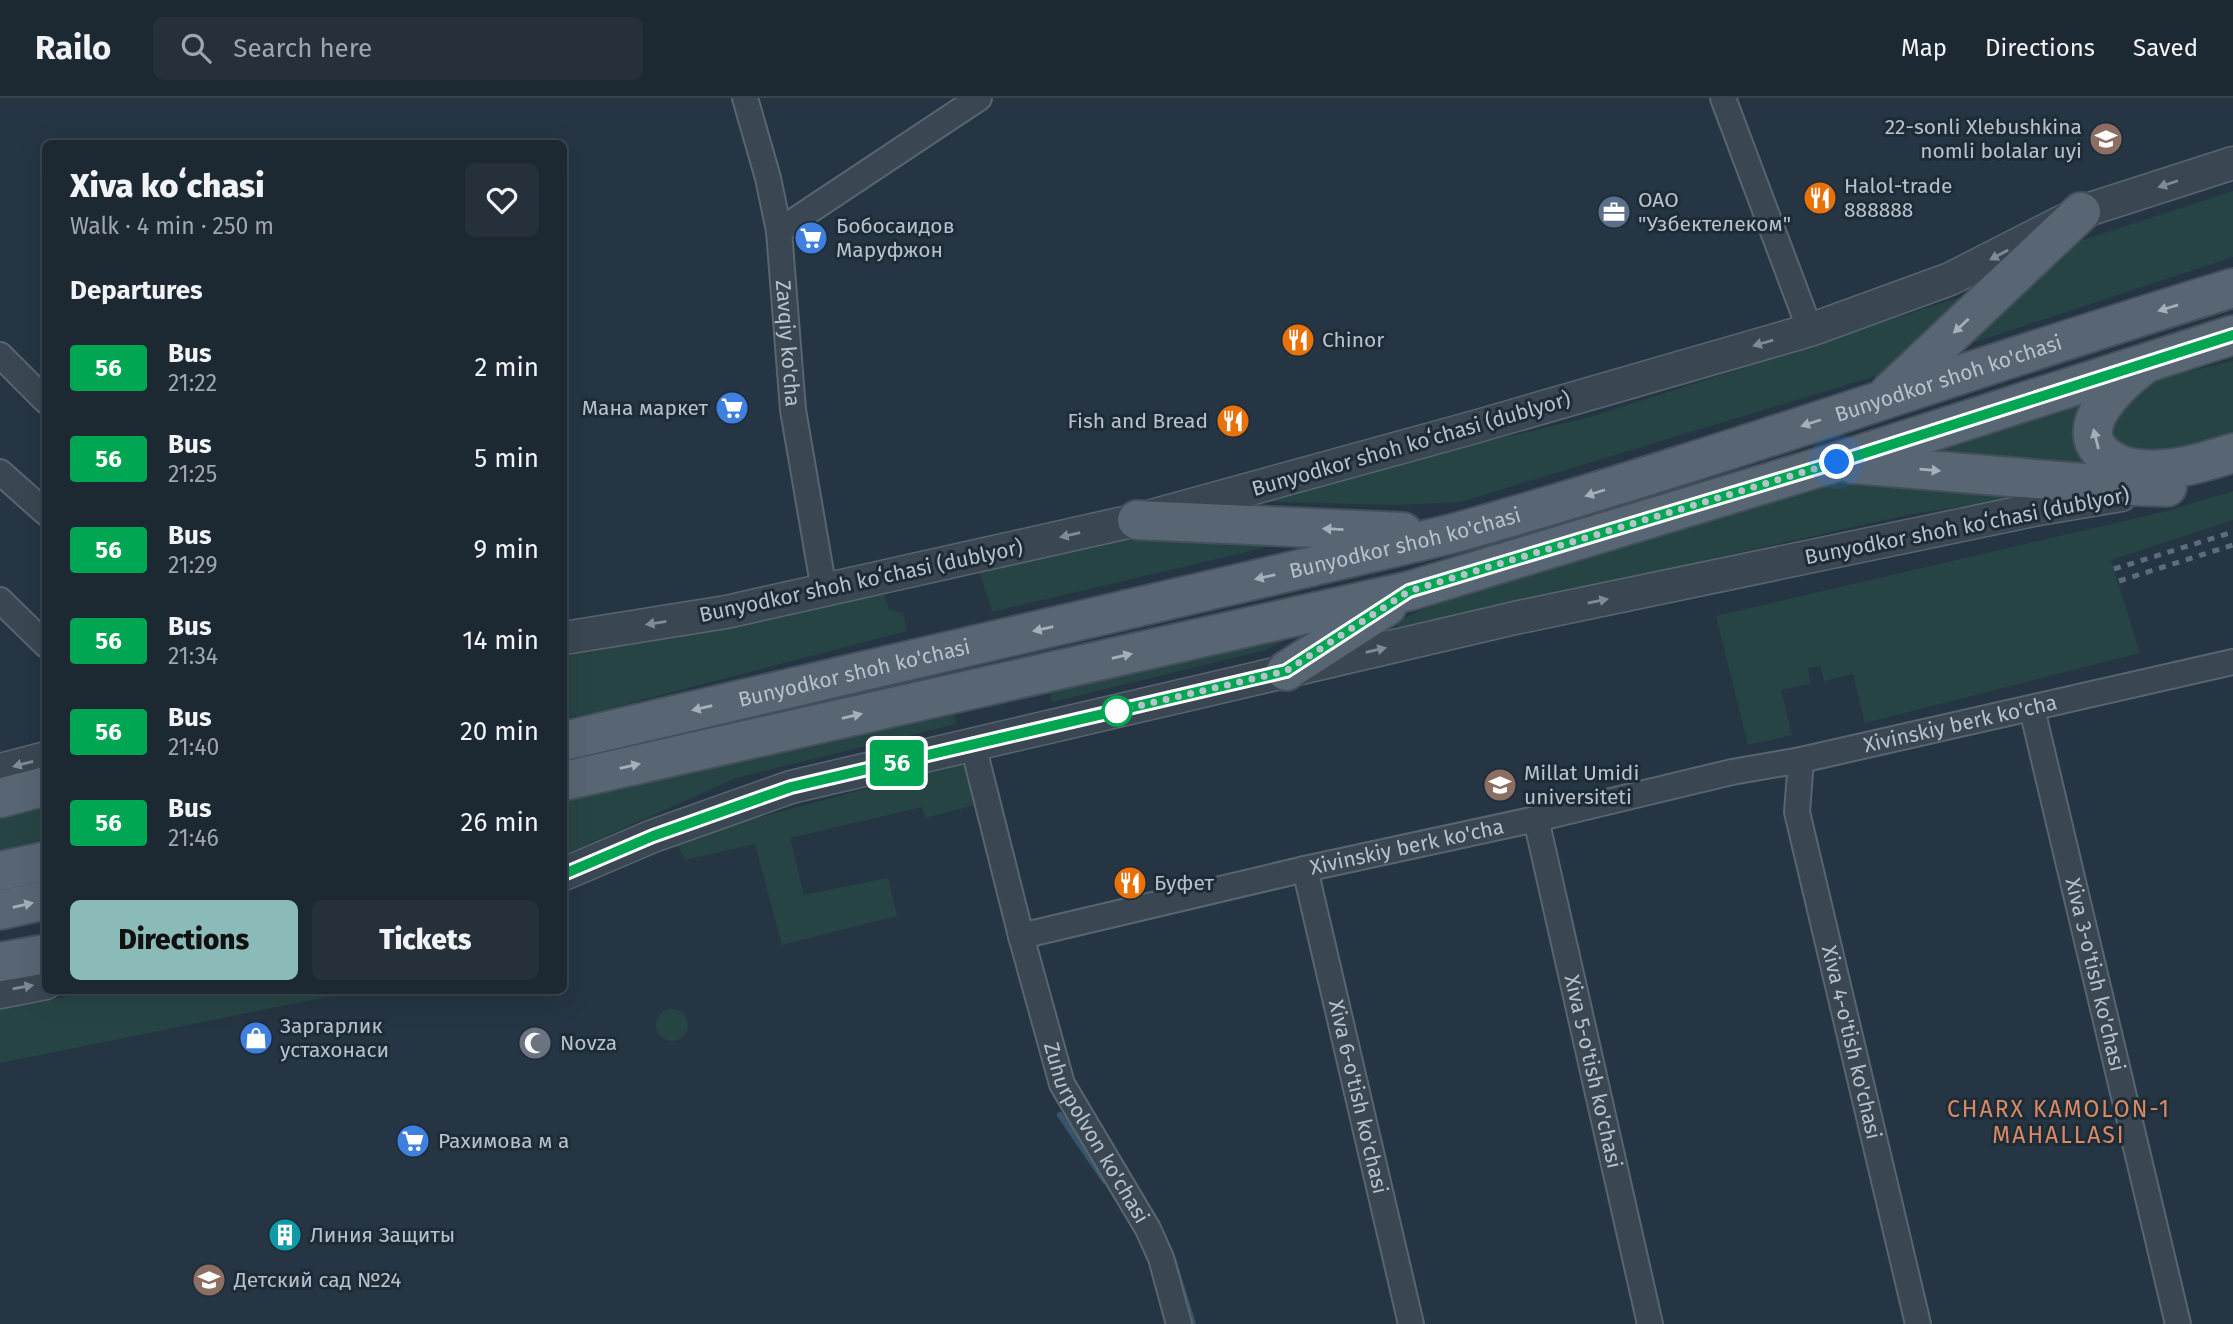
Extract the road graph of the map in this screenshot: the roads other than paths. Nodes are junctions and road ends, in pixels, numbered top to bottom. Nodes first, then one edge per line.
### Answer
1 (745, 98) edge
2 (979, 98) edge
3 (1723, 98) edge
4 (2233, 163) edge
5 (2081, 212) junction
6 (779, 231) junction
7 (2233, 288) edge
8 (1810, 330) junction
9 (2233, 335) edge
10 (0, 355) edge
11 (2148, 361) junction
12 (42, 397) edge
13 (1881, 401) junction
14 (2233, 453) edge
15 (1837, 462) junction
16 (2233, 471) edge
17 (0, 472) edge
18 (2168, 487) junction
19 (42, 509) edge
20 (1137, 520) junction
21 (1451, 534) junction
22 (824, 590) junction
23 (1409, 591) junction
24 (0, 600) edge
25 (567, 638) edge
26 (42, 641) edge
27 (2233, 662) edge
28 (1286, 671) junction
29 (2032, 709) junction
30 (567, 740) edge
31 (973, 745) junction
32 (42, 759) edge
33 (1801, 760) junction
34 (0, 770) edge
35 (567, 780) edge
36 (42, 787) edge
37 (0, 798) edge
38 (1536, 819) junction
39 (42, 862) edge
40 (1306, 869) junction
41 (0, 871) edge
42 (567, 873) edge
43 (42, 901) edge
44 (0, 910) edge
45 (1021, 936) junction
46 (42, 955) edge
47 (0, 962) edge
48 (42, 984) edge
49 (0, 992) edge
50 (1179, 1324) edge
51 (1411, 1324) edge
52 (1650, 1324) edge
53 (1918, 1324) edge
54 (2178, 1324) edge

1 - 6 street, Zavqiy ko'cha
2 - 6 street
3 - 8 street
4 -> 5 street, Bunyodkor shoh koʻchasi (dublyor)
5 -> 8 street, Bunyodkor shoh koʻchasi (dublyor)
5 -> 13 main road
6 - 22 street, Zavqiy ko'cha
7 -> 13 main road, Bunyodkor shoh ko'chasi
8 -> 20 street, Bunyodkor shoh koʻchasi (dublyor)
9 - 11 main road, Bunyodkor shoh ko'chasi
10 - 12 street
14 -> 11 main road
11 - 15 main road, Bunyodkor shoh ko'chasi
13 -> 21 main road, Bunyodkor shoh ko'chasi
15 -> 18 main road
15 - 23 main road, Bunyodkor shoh ko'chasi
16 - 18 street, Bunyodkor shoh koʻchasi (dublyor)
17 - 19 street
28 -> 18 street, Bunyodkor shoh koʻchasi (dublyor)
21 -> 20 main road
20 -> 22 street, Bunyodkor shoh koʻchasi (dublyor)
21 -> 30 main road, Bunyodkor shoh ko'chasi
22 -> 25 street, Bunyodkor shoh koʻchasi (dublyor)
23 - 28 main road
35 -> 23 main road, Bunyodkor shoh ko'chasi
24 - 26 street
27 - 29 street, Xivinskiy berk ko'cha
28 - 31 street, Bunyodkor shoh koʻchasi (dublyor)
29 - 33 street, Xivinskiy berk ko'cha
29 - 54 street, Xiva 3-o'tish ko'chasi
31 - 42 street, Bunyodkor shoh koʻchasi (dublyor)
31 - 45 street
32 -> 34 street
33 - 38 street, Xivinskiy berk ko'cha
33 - 53 street, Xiva 4-o'tish ko'chasi
36 - 37 main road
38 - 40 street, Xivinskiy berk ko'cha
38 - 52 street, Xiva 5-o'tish ko'chasi
39 - 41 main road
40 - 45 street, Xivinskiy berk ko'cha
40 - 51 street, Xiva 6-o'tish ko'chasi
44 -> 43 main road
45 - 50 street, Zuhurpolvon ko'chasi
46 - 47 main road
49 -> 48 street

